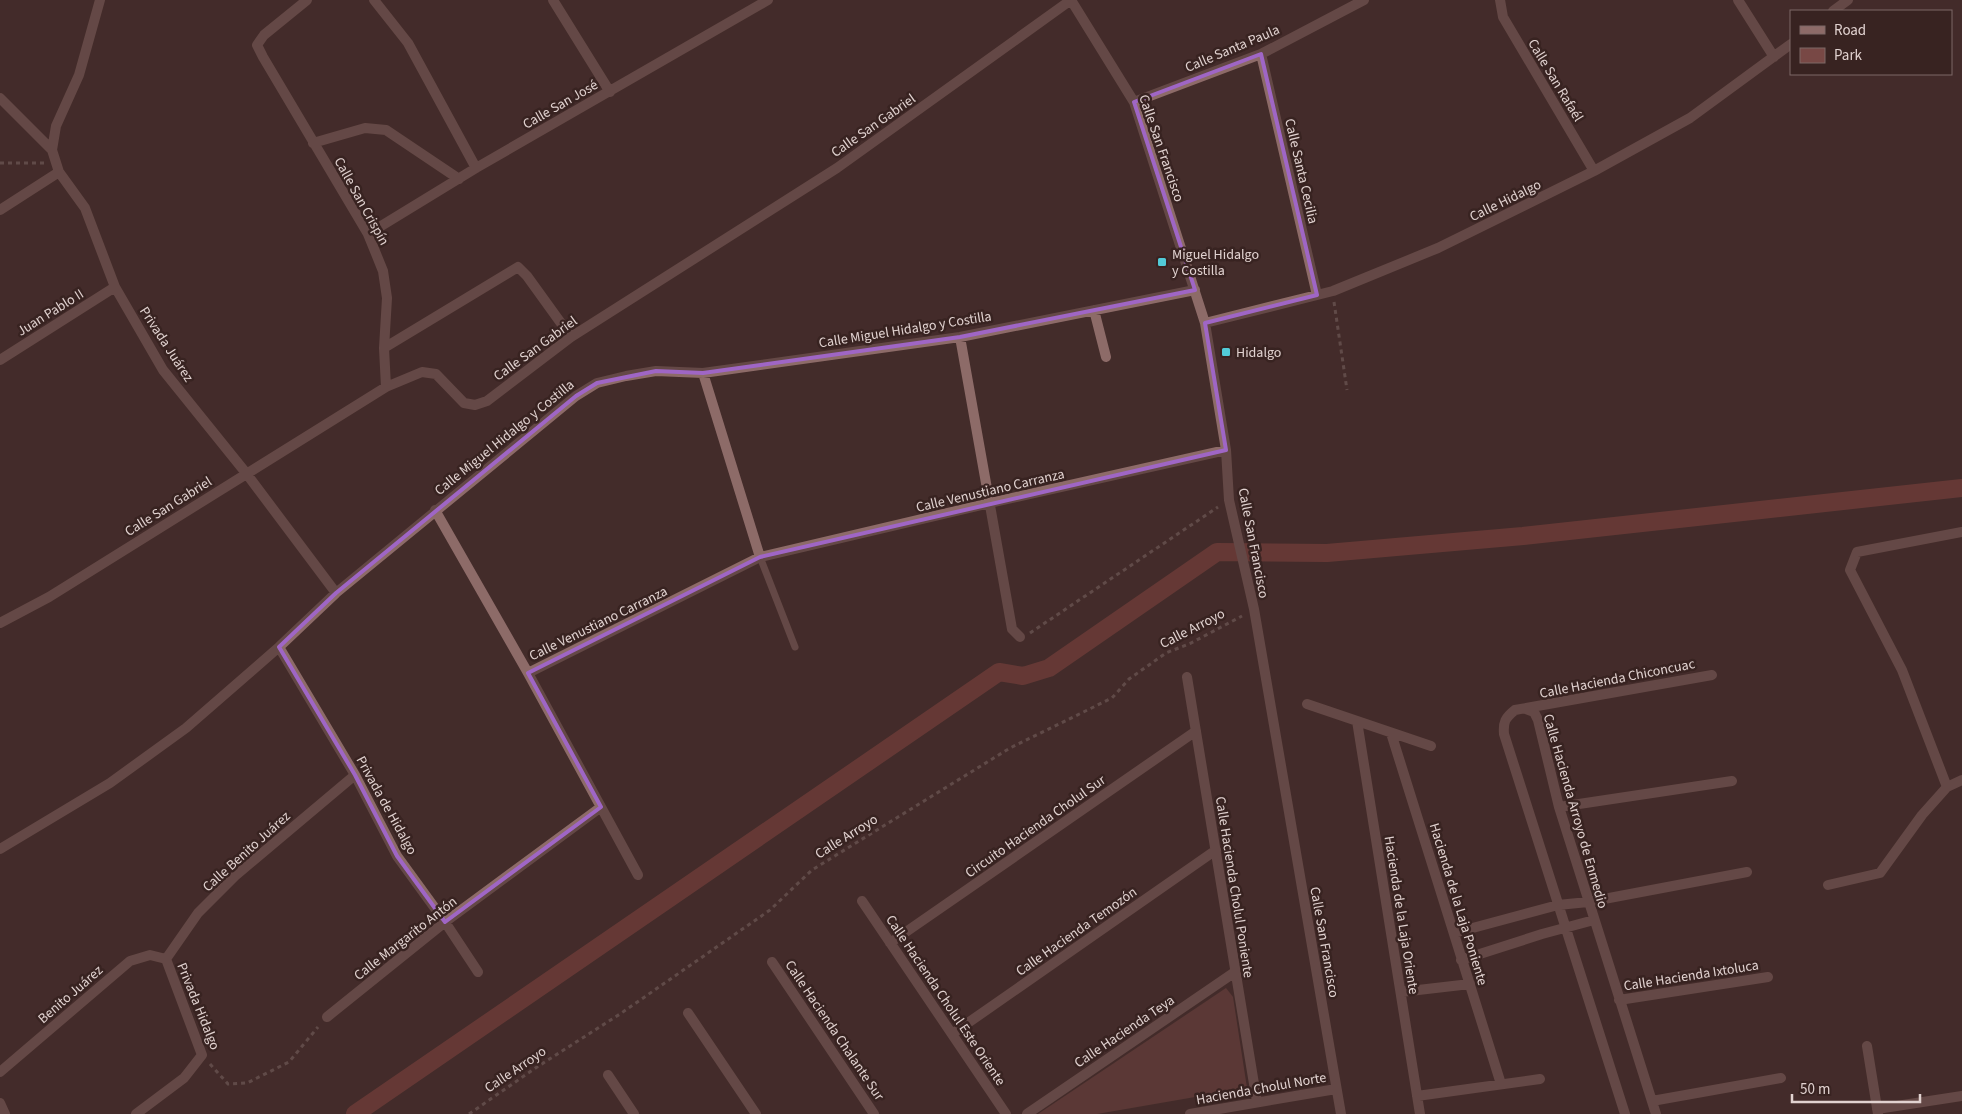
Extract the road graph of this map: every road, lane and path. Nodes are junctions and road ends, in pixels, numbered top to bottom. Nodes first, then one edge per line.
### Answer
1 (307, 0) edge
2 (374, 0) edge
3 (553, 0) edge
4 (768, 0) edge
5 (1071, 0) edge
6 (1364, 0) edge
7 (1500, 0) edge
8 (1738, 0) edge
9 (1848, 0) edge
10 (98, 2) edge
11 (1835, 10) edge
12 (1790, 45) edge
13 (1261, 54) junction
14 (1774, 57) junction
15 (610, 92) junction
16 (0, 98) edge
17 (1134, 102) junction
18 (313, 142) junction
19 (52, 150) junction
20 (0, 163) edge
21 (57, 168) junction
22 (476, 168) junction
23 (1594, 171) junction
24 (459, 178) junction
25 (0, 210) edge
26 (368, 234) junction
27 (115, 287) junction
28 (1195, 290) junction
29 (1333, 292) junction
30 (1317, 295) junction
31 (1094, 310) junction
32 (1205, 324) junction
33 (570, 337) junction
34 (960, 337) junction
35 (384, 348) junction
36 (1106, 357) dead end
37 (0, 360) edge
38 (703, 373) junction
39 (386, 387) junction
40 (1347, 390) dead end
41 (1226, 450) junction
42 (246, 473) junction
43 (1229, 500) junction
44 (990, 503) junction
45 (435, 510) junction
46 (1962, 532) edge
47 (760, 558) junction
48 (336, 593) junction
49 (1254, 610) junction
50 (0, 623) edge
51 (1020, 637) joint
52 (280, 647) junction
53 (795, 648) dead end
54 (528, 673) junction
55 (1712, 675) dead end
56 (1187, 676) dead end
57 (1307, 704) dead end
58 (1526, 709) junction
59 (1357, 721) junction
60 (1196, 732) junction
61 (1391, 733) junction
62 (1431, 746) dead end
63 (355, 775) junction
64 (1962, 780) edge
65 (1732, 781) dead end
66 (1947, 787) junction
67 (601, 807) junction
68 (1559, 807) junction
69 (0, 849) edge
70 (1216, 850) junction
71 (1747, 872) dead end
72 (638, 875) dead end
73 (1828, 885) dead end
74 (862, 901) dead end
75 (1588, 902) junction
76 (1558, 905) junction
77 (1594, 920) junction
78 (446, 922) junction
79 (1565, 927) junction
80 (1454, 933) junction
81 (890, 942) junction
82 (166, 959) junction
83 (1461, 960) junction
84 (772, 962) dead end
85 (478, 972) dead end
86 (1235, 972) junction
87 (1768, 977) dead end
88 (1470, 984) junction
89 (1401, 992) junction
90 (1619, 1000) junction
91 (688, 1013) dead end
92 (327, 1017) joint
93 (952, 1034) junction
94 (1867, 1046) dead end
95 (202, 1056) junction
96 (0, 1072) edge
97 (608, 1075) dead end
98 (1782, 1078) dead end
99 (1540, 1079) dead end
100 (1501, 1084) junction
101 (1336, 1089) junction
102 (1417, 1096) junction
103 (1962, 1096) edge
104 (1652, 1101) junction
105 (1257, 1102) junction
106 (0, 1103) edge
107 (1877, 1112) edge
108 (5, 1114) edge
109 (136, 1114) edge
110 (469, 1114) edge
111 (634, 1114) edge
112 (756, 1114) edge
113 (874, 1114) edge
114 (1006, 1114) edge
115 (1027, 1114) edge
116 (1190, 1114) edge
117 (1341, 1114) edge
118 (1420, 1114) edge
119 (1625, 1114) edge
120 (1656, 1114) edge

1 - 18 street, Calle San Crispín
2 - 22 street
3 - 15 street
4 - 15 street, Calle San José
5 - 17 street, Calle San Francisco
5 - 33 street, Calle San Gabriel
6 - 13 street, Calle Santa Paula
7 - 23 street, Calle San Rafaél
8 - 14 street
9 - 11 street
10 - 19 street
12 - 14 street, Calle Hidalgo
13 - 17 street, Calle Santa Paula
13 - 30 street, Calle Santa Cecilia
14 - 23 street, Calle Hidalgo
15 - 22 street, Calle San José
16 - 19 street
17 - 28 street, Calle San Francisco
18 - 24 street
18 - 26 street, Calle San Crispín
19 - 21 street, Privada Juárez
20 - 21 path
21 - 25 street
21 - 27 street, Privada Juárez
22 - 24 street, Calle San José
23 - 29 street, Calle Hidalgo
24 - 26 street, Calle San José
26 - 35 street, Calle San Crispín
27 - 37 street, Juan Pablo II
27 - 42 street, Privada Juárez
28 - 31 street, Calle Miguel Hidalgo y Costilla
28 - 32 street, Calle San Francisco
29 - 30 street, Calle Hidalgo
29 - 40 path
30 - 32 street, Calle Hidalgo
31 - 34 street, Calle Miguel Hidalgo y Costilla
31 - 36 street
32 - 41 street, Calle San Francisco
33 - 35 street
33 - 39 street, Calle San Gabriel
34 - 38 street, Calle Miguel Hidalgo y Costilla
34 - 44 street
35 - 39 street, Calle San Crispín
38 - 45 street, Calle Miguel Hidalgo y Costilla
38 - 47 street
39 - 42 street, Calle San Gabriel
41 - 43 street, Calle San Francisco
41 - 44 street, Calle Venustiano Carranza
42 - 48 street, Privada Juárez
42 - 50 street, Calle San Gabriel
43 - 49 street, Calle San Francisco
43 - 51 path
44 - 47 street, Calle Venustiano Carranza
44 - 51 street
45 - 48 street, Calle Miguel Hidalgo y Costilla
45 - 54 street, Calle Venustiano Carranza
46 - 66 street
47 - 53 lane
47 - 54 street, Calle Venustiano Carranza
48 - 52 street, Calle Miguel Hidalgo y Costilla
49 - 101 street, Calle San Francisco
49 - 110 path, Calle Arroyo
52 - 63 street, Privada de Hidalgo
52 - 69 street, Calle Miguel Hidalgo y Costilla
54 - 67 street, Calle Venustiano Carranza
55 - 58 street, Calle Hacienda Chiconcuac
56 - 60 street, Calle Hacienda Cholul Poniente
57 - 59 street
58 - 68 street, Calle Hacienda Arroyo de Enmedio
58 - 76 street, Calle Hacienda Arroyo de Enmedio
59 - 61 street
59 - 89 street, Hacienda de la Laja Oriente
60 - 70 street, Calle Hacienda Cholul Poniente
60 - 81 street, Circuito Hacienda Cholul Sur
61 - 62 street
61 - 80 street, Hacienda de la Laja Poniente
63 - 78 street, Privada de Hidalgo
63 - 82 street, Calle Benito Juárez
64 - 66 street
65 - 68 street
66 - 73 street
67 - 72 street, Calle Venustiano Carranza
67 - 78 street, Calle Margarito Antón
68 - 75 street, Calle Hacienda Arroyo de Enmedio
70 - 86 street, Calle Hacienda Cholul Poniente
70 - 93 street, Calle Hacienda Temozón
71 - 75 street
74 - 81 street, Calle Hacienda Cholul Este Oriente
75 - 76 street
75 - 77 street, Calle Hacienda Arroyo de Enmedio
76 - 79 street, Calle Hacienda Arroyo de Enmedio
76 - 80 street
77 - 79 street
77 - 90 street, Calle Hacienda Arroyo de Enmedio
78 - 85 street, Privada de Hidalgo
78 - 92 street, Calle Margarito Antón
79 - 83 street
79 - 119 street, Calle Hacienda Arroyo de Enmedio
80 - 83 street, Hacienda de la Laja Poniente
81 - 93 street, Calle Hacienda Cholul Este Oriente
82 - 95 street, Privada Hidalgo
82 - 96 street, Benito Juárez
83 - 88 street, Hacienda de la Laja Poniente
84 - 113 street, Calle Hacienda Chalante Sur
86 - 105 street, Calle Hacienda Cholul Poniente
86 - 115 street, Calle Hacienda Teya
87 - 90 street, Calle Hacienda Ixtoluca
88 - 89 street
88 - 100 street, Hacienda de la Laja Poniente
89 - 102 street, Hacienda de la Laja Oriente
90 - 104 street, Calle Hacienda Arroyo de Enmedio
91 - 112 street
92 - 95 path, Privada Hidalgo
93 - 114 street, Calle Hacienda Cholul Este Oriente
94 - 107 street
95 - 109 street
97 - 111 street
98 - 104 street
99 - 100 street
100 - 102 street
101 - 105 street, Hacienda Cholul Norte
101 - 117 street, Calle San Francisco
102 - 118 street, Hacienda de la Laja Oriente
103 - 107 street
104 - 120 street, Calle Hacienda Arroyo de Enmedio
105 - 116 street, Hacienda Cholul Norte
106 - 108 street

